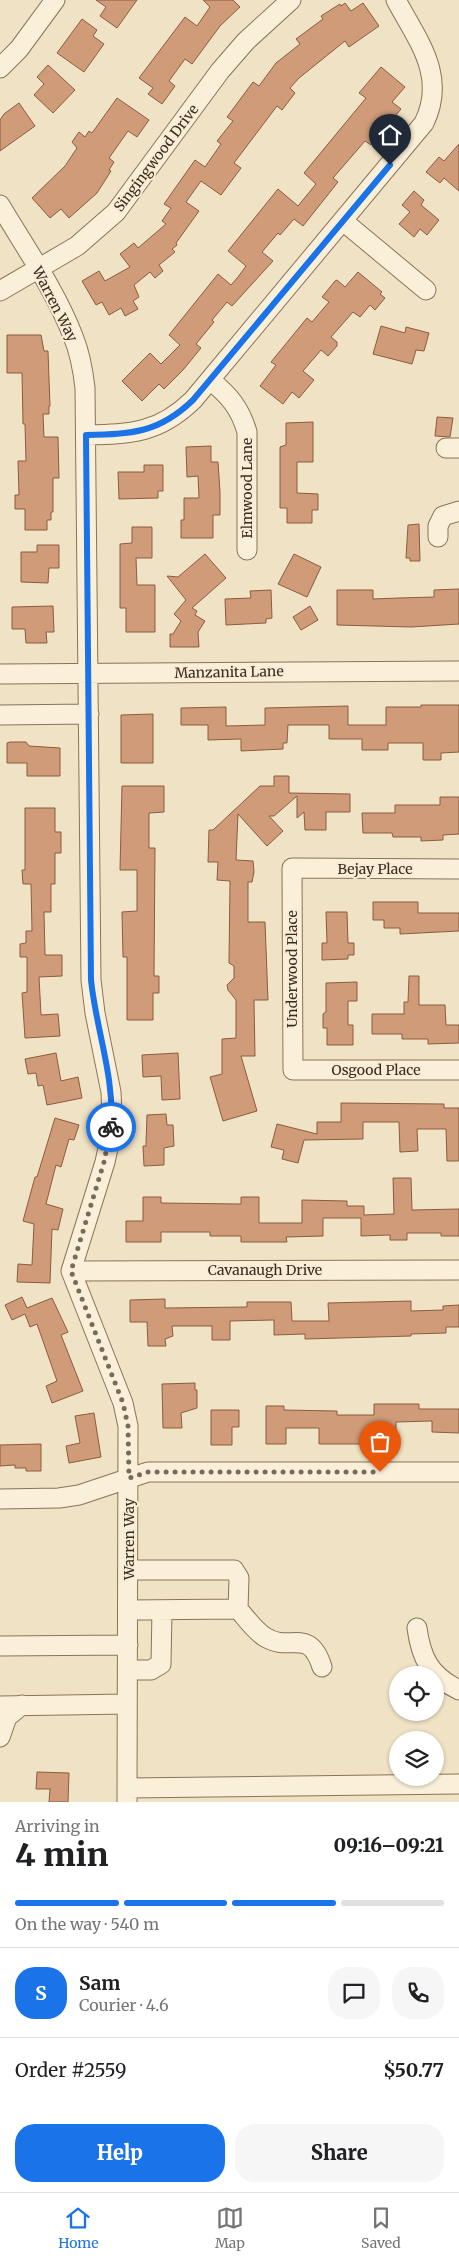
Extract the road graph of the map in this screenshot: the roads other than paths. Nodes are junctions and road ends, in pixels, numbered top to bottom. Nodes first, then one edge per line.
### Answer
1 (55, 0) edge
2 (291, 0) edge
3 (396, 0) edge
4 (0, 68) edge
5 (0, 205) edge
6 (343, 221) junction
7 (38, 270) junction
8 (426, 290) dead end
9 (0, 292) edge
10 (210, 380) junction
11 (86, 435) junction
12 (459, 511) edge
13 (438, 537) dead end
14 (248, 550) dead end
15 (459, 672) edge
16 (89, 673) junction
17 (0, 674) edge
18 (89, 714) junction
19 (0, 715) edge
20 (292, 868) joint
21 (459, 869) edge
22 (293, 1070) joint
23 (459, 1070) edge
24 (459, 1270) edge
25 (71, 1271) junction
26 (459, 1472) edge
27 (129, 1478) junction
28 (0, 1499) edge
29 (128, 1570) junction
30 (238, 1609) junction
31 (128, 1610) junction
32 (162, 1610) junction
33 (417, 1628) dead end
34 (128, 1645) junction
35 (0, 1646) edge
36 (322, 1667) dead end
37 (128, 1670) junction
38 (459, 1690) edge
39 (127, 1704) junction
40 (22, 1705) junction
41 (0, 1706) edge
42 (0, 1737) edge
43 (459, 1784) edge
44 (127, 1795) edge

1 - 4 street
2 - 7 street, Singingwood Drive
3 - 6 street
5 - 7 street, Warren Way
6 - 8 street
6 - 10 street
7 - 9 street, Singingwood Drive
7 - 11 street, Warren Way
10 - 11 street
10 - 14 street, Elmwood Lane
11 - 16 street, Warren Way
12 - 13 street
15 - 16 street, Manzanita Lane
16 - 17 street, Manzanita Lane
16 - 18 street, Warren Way
18 - 19 street
18 - 25 street, Warren Way
20 - 21 street, Bejay Place
20 - 22 street, Underwood Place
22 - 23 street, Osgood Place
24 - 25 street, Cavanaugh Drive
25 - 27 street, Warren Way
26 - 27 street
27 - 28 street
27 - 29 street, Warren Way
29 - 30 street
29 - 31 street, Warren Way
30 - 32 street
30 - 36 street
31 - 32 street
31 - 34 street, Warren Way
32 - 37 street
33 - 38 street
34 - 35 street
34 - 37 street, Warren Way
37 - 39 street, Warren Way
39 - 40 street
39 - 44 street, Warren Way
40 - 41 street
40 - 42 street
43 - 44 street

